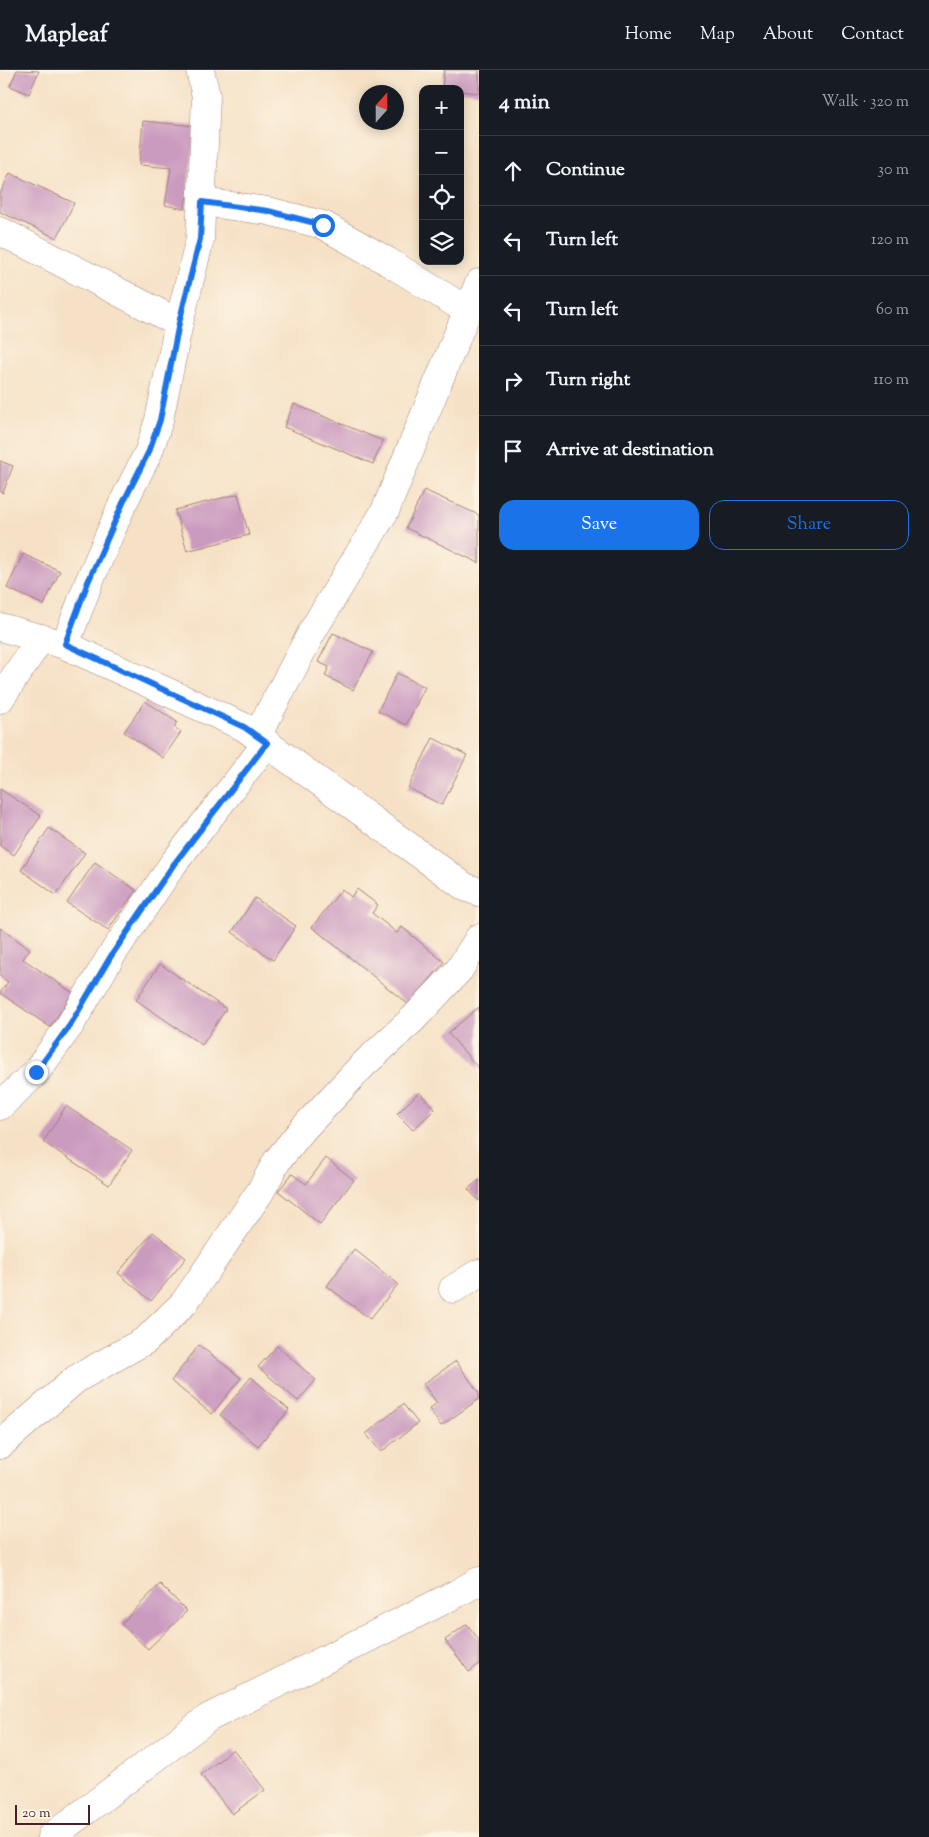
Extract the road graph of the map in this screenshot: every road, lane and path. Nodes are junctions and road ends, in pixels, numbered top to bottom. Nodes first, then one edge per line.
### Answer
1 (200, 70) edge
2 (202, 202) junction
3 (0, 231) edge
4 (479, 283) edge
5 (468, 311) junction
6 (179, 323) junction
7 (0, 627) edge
8 (53, 641) junction
9 (0, 699) edge
10 (262, 740) junction
11 (479, 892) edge
12 (479, 938) edge
13 (0, 1106) edge
14 (479, 1273) edge
15 (453, 1288) dead end
16 (0, 1445) edge
17 (479, 1581) edge
18 (51, 1837) edge

1 - 2 street
2 - 5 street
2 - 6 street
3 - 6 street
4 - 5 street
5 - 10 street
6 - 8 street
7 - 8 street
8 - 9 street
8 - 10 street
10 - 11 street
10 - 13 street
12 - 16 street
14 - 15 street
17 - 18 street

